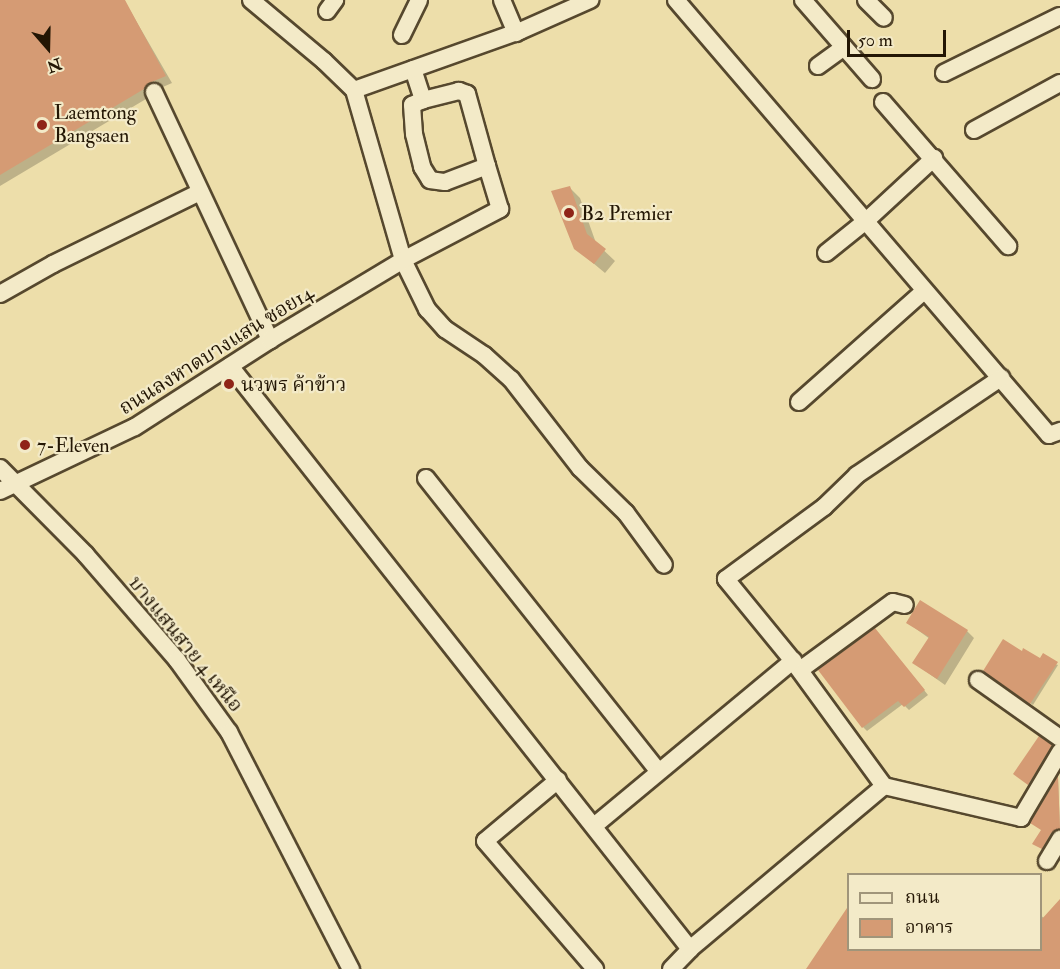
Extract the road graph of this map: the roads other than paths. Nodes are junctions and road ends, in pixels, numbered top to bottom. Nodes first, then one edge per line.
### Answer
1 (251, 0) edge
2 (419, 0) edge
3 (502, 0) edge
4 (590, 0) edge
5 (676, 0) edge
6 (804, 0) edge
7 (866, 0) edge
8 (1060, 16) edge
9 (884, 18) dead end
10 (516, 33) junction
11 (402, 34) dead end
12 (844, 47) junction
13 (818, 66) dead end
14 (413, 69) junction
15 (944, 73) dead end
16 (872, 78) dead end
17 (1060, 83) edge
18 (354, 90) junction
19 (154, 92) dead end
20 (423, 100) junction
21 (883, 102) dead end
22 (974, 130) dead end
23 (934, 158) junction
24 (487, 166) junction
25 (200, 192) junction
26 (866, 221) junction
27 (1008, 246) dead end
28 (826, 253) dead end
29 (403, 260) junction
30 (924, 291) junction
31 (0, 294) edge
32 (270, 340) junction
33 (230, 366) junction
34 (1001, 378) junction
35 (799, 402) dead end
36 (1060, 431) edge
37 (0, 468) edge
38 (426, 478) dead end
39 (16, 485) junction
40 (0, 491) edge
41 (664, 565) dead end
42 (905, 605) dead end
43 (796, 665) junction
44 (978, 680) dead end
45 (1060, 738) edge
46 (1060, 752) edge
47 (658, 771) junction
48 (558, 780) junction
49 (884, 786) junction
50 (594, 826) junction
51 (1060, 839) edge
52 (1047, 861) dead end
53 (690, 949) junction
54 (351, 969) edge
55 (595, 969) edge
56 (671, 969) edge

1 - 18 street
2 - 11 street
3 - 10 street
4 - 10 street
5 - 26 street
6 - 12 street
7 - 9 street
8 - 15 street
10 - 14 street
12 - 13 street
12 - 16 street
14 - 18 street
14 - 20 street
17 - 22 street
18 - 29 street
19 - 25 street
20 - 24 street
20 - 24 street
21 - 23 street
23 - 26 street
23 - 27 street
24 - 29 street, ถนนลงหาดบางแสน ซอย14
25 - 31 street
25 - 32 street
26 - 28 street
26 - 30 street
29 - 32 street, ถนนลงหาดบางแสน ซอย14
29 - 41 street
30 - 34 street
30 - 35 street
32 - 33 street, ถนนลงหาดบางแสน ซอย14
33 - 39 street, ถนนลงหาดบางแสน ซอย14
33 - 48 street
34 - 36 street
34 - 43 street
37 - 39 street, บางแสนสาย 4 เหนือ
38 - 47 street
39 - 40 street, ถนนลงหาดบางแสน ซอย14
39 - 54 street, บางแสนสาย 4 เหนือ
42 - 43 street
43 - 47 street
43 - 49 street
44 - 45 street
46 - 49 street
47 - 50 street
48 - 50 street
48 - 55 street
49 - 53 street
50 - 53 street
51 - 52 street
53 - 56 street

